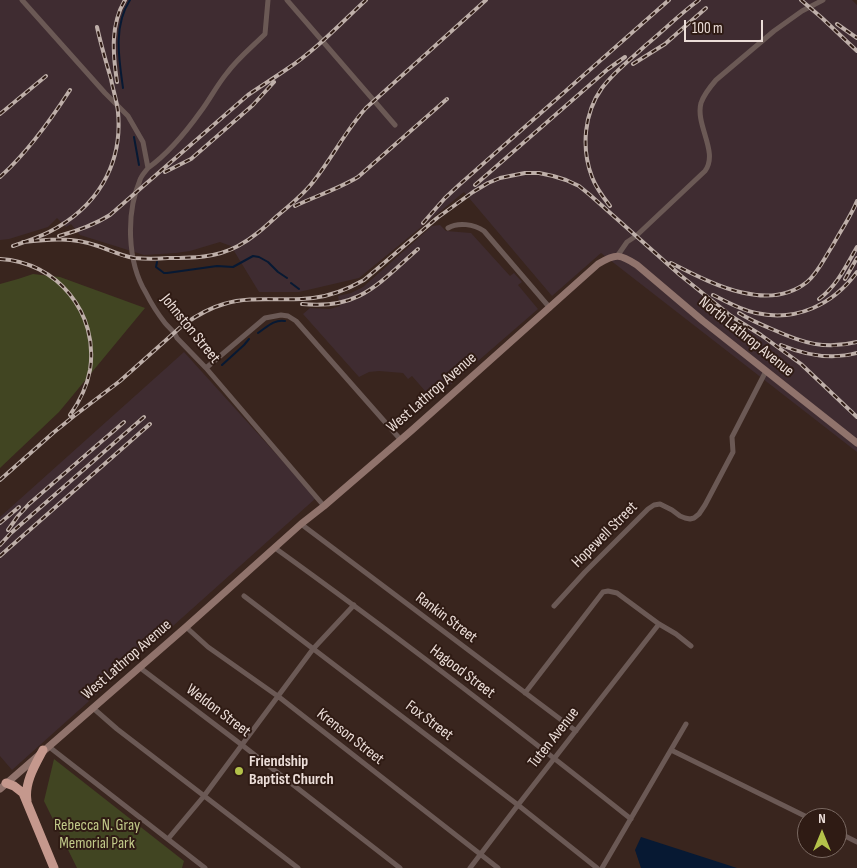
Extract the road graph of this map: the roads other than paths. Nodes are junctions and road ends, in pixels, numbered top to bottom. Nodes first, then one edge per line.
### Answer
1 (22, 0) edge
2 (268, 0) edge
3 (287, 0) edge
4 (823, 0) edge
5 (395, 125) dead end
6 (148, 168) junction
7 (448, 228) dead end
8 (618, 255) junction
9 (550, 308) junction
10 (206, 368) junction
11 (766, 371) junction
12 (400, 439) junction
13 (857, 443) edge
14 (324, 506) junction
15 (301, 524) junction
16 (275, 548) junction
17 (244, 596) dead end
18 (354, 605) junction
19 (554, 606) dead end
20 (659, 624) junction
21 (186, 627) junction
22 (691, 646) dead end
23 (314, 649) junction
24 (139, 667) junction
25 (525, 693) junction
26 (278, 697) junction
27 (93, 708) junction
28 (686, 724) dead end
29 (576, 731) junction
30 (242, 745) junction
31 (46, 748) junction
32 (671, 750) junction
33 (555, 758) junction
34 (3, 786) edge
35 (204, 796) junction
36 (27, 803) junction
37 (518, 805) junction
38 (797, 812) edge
39 (631, 819) junction
40 (168, 839) junction
41 (481, 854) junction
42 (195, 861) junction
43 (54, 868) edge
44 (193, 868) edge
45 (204, 868) edge
46 (298, 868) edge
47 (400, 868) edge
48 (470, 868) edge
49 (498, 868) edge
50 (597, 868) edge
51 (602, 868) edge

1 - 6 street
2 - 6 street
3 - 5 street
4 - 8 street, West Lathrop Avenue
6 - 10 street, Johnston Street
7 - 9 street
8 - 9 street, West Lathrop Avenue
8 - 11 street, North Lathrop Avenue
9 - 12 street, West Lathrop Avenue
10 - 12 street
10 - 14 street, Johnston Street
11 - 13 street, North Lathrop Avenue
11 - 19 street, Hopewell Street
12 - 14 street, West Lathrop Avenue
14 - 15 street, West Lathrop Avenue
15 - 16 street, West Lathrop Avenue
15 - 25 street, Rankin Street
16 - 18 street, Hagood Street
16 - 21 street, West Lathrop Avenue
17 - 23 street, Fox Street
18 - 23 street
18 - 33 street, Hagood Street
20 - 22 street
20 - 25 street
20 - 29 street, Tuten Avenue
21 - 24 street, West Lathrop Avenue
21 - 26 street, Krenson Street
23 - 26 street
23 - 37 street, Fox Street
24 - 27 street, West Lathrop Avenue
24 - 30 street, Weldon Street
25 - 29 street, Rankin Street
26 - 30 street
26 - 41 street, Krenson Street
27 - 31 street, West Lathrop Avenue
27 - 35 street
28 - 32 street
29 - 33 street, Tuten Avenue
30 - 35 street
30 - 47 street, Weldon Street
31 - 34 street, West Lathrop Avenue
31 - 36 highway
31 - 40 street
32 - 38 street
32 - 39 street
33 - 37 street, Tuten Avenue
33 - 39 street, Hagood Street
34 - 36 highway
35 - 40 street
35 - 46 street
36 - 43 highway
37 - 41 street, Tuten Avenue
37 - 50 street, Fox Street
39 - 51 street
40 - 42 street
41 - 48 street, Tuten Avenue
41 - 49 street, Krenson Street
42 - 44 street
42 - 45 street

